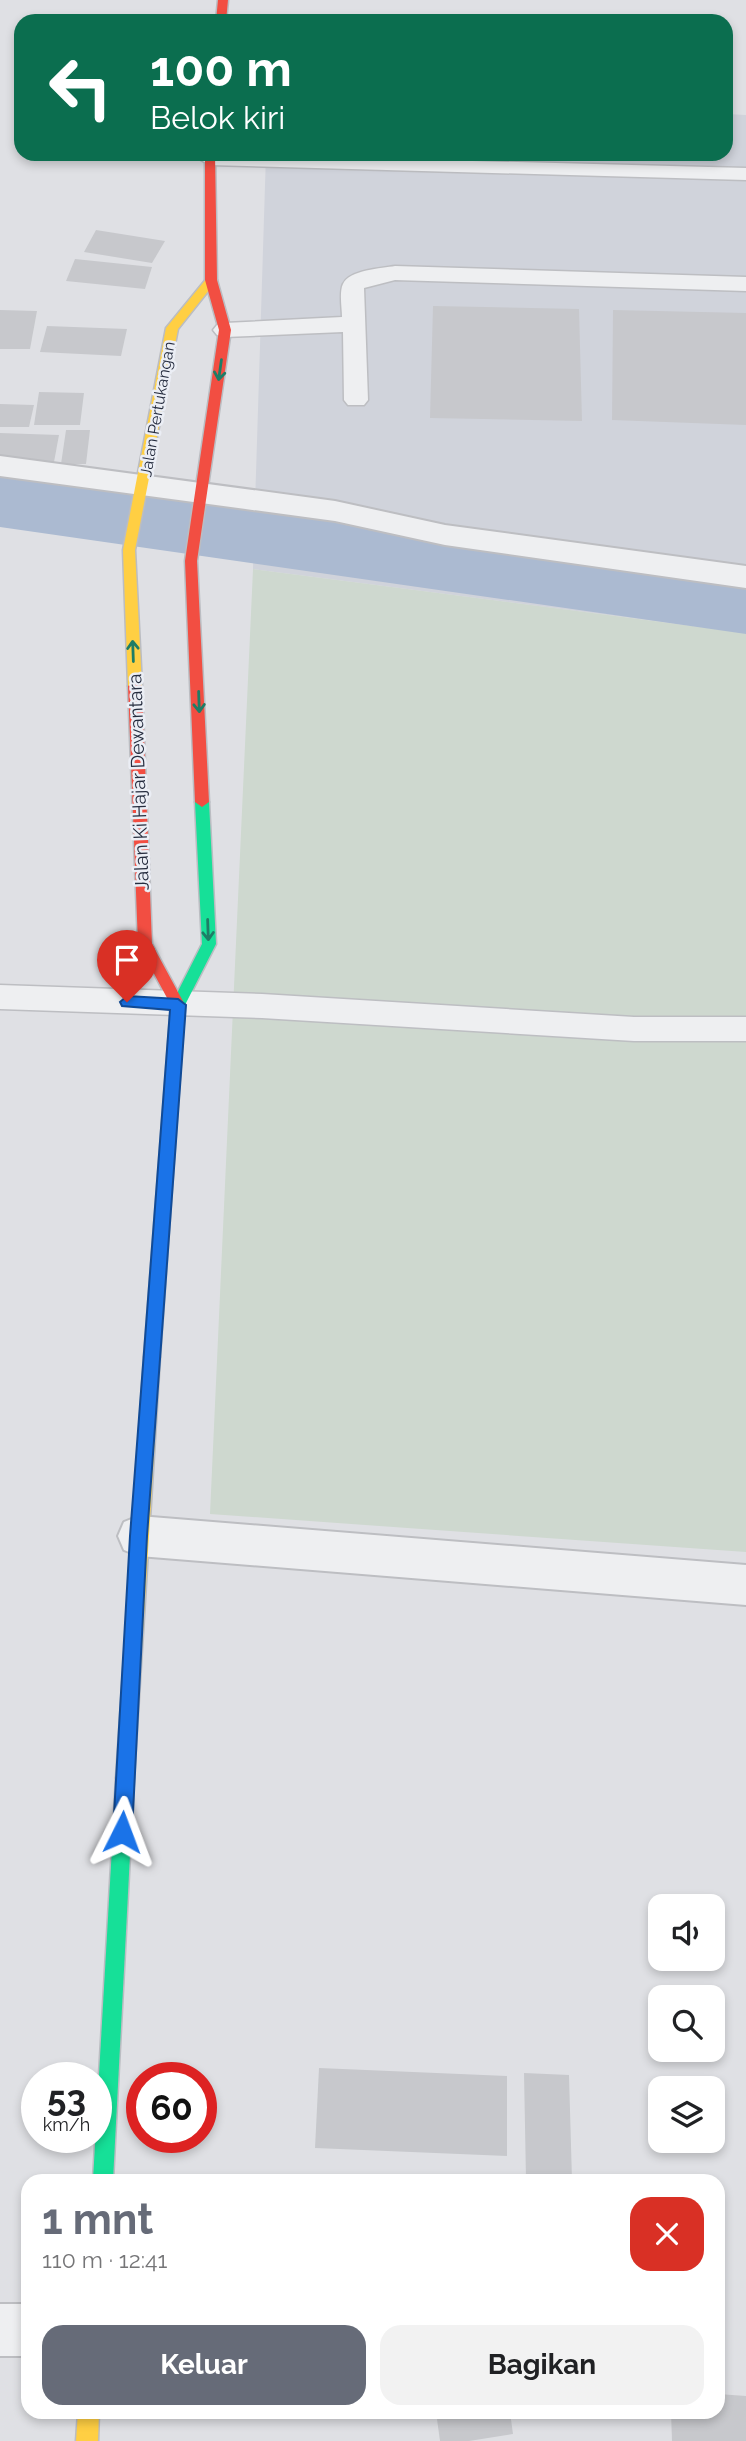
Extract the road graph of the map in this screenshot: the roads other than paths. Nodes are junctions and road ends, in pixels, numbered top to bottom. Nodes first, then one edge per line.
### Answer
1 (210, 161) edge
2 (359, 161) edge
3 (746, 174) edge
4 (211, 280) junction
5 (746, 284) edge
6 (355, 324) junction
7 (225, 330) junction
8 (356, 400) dead end
9 (0, 466) edge
10 (141, 495) junction
11 (201, 502) junction
12 (129, 550) joint
13 (746, 577) edge
14 (0, 996) edge
15 (178, 1005) junction
16 (746, 1030) edge
17 (139, 1536) junction
18 (746, 1585) edge
19 (103, 2174) edge
20 (0, 2330) edge
21 (21, 2330) edge
22 (89, 2419) edge
23 (87, 2441) edge

1 - 4 main road
2 - 3 lane
4 - 7 main road
4 - 10 main road, Jalan Pertukangan
5 - 6 lane
6 - 7 lane
6 - 8 lane
7 -> 11 main road
9 - 10 street
10 - 11 street
10 - 12 main road, Jalan Pertukangan
11 - 13 street
11 -> 15 main road
15 -> 12 main road, Jalan Ki Hajar Dewantara
14 - 15 lane
15 - 16 lane
15 - 17 main road
17 - 18 street
17 - 19 main road
20 - 21 street
22 - 23 main road

